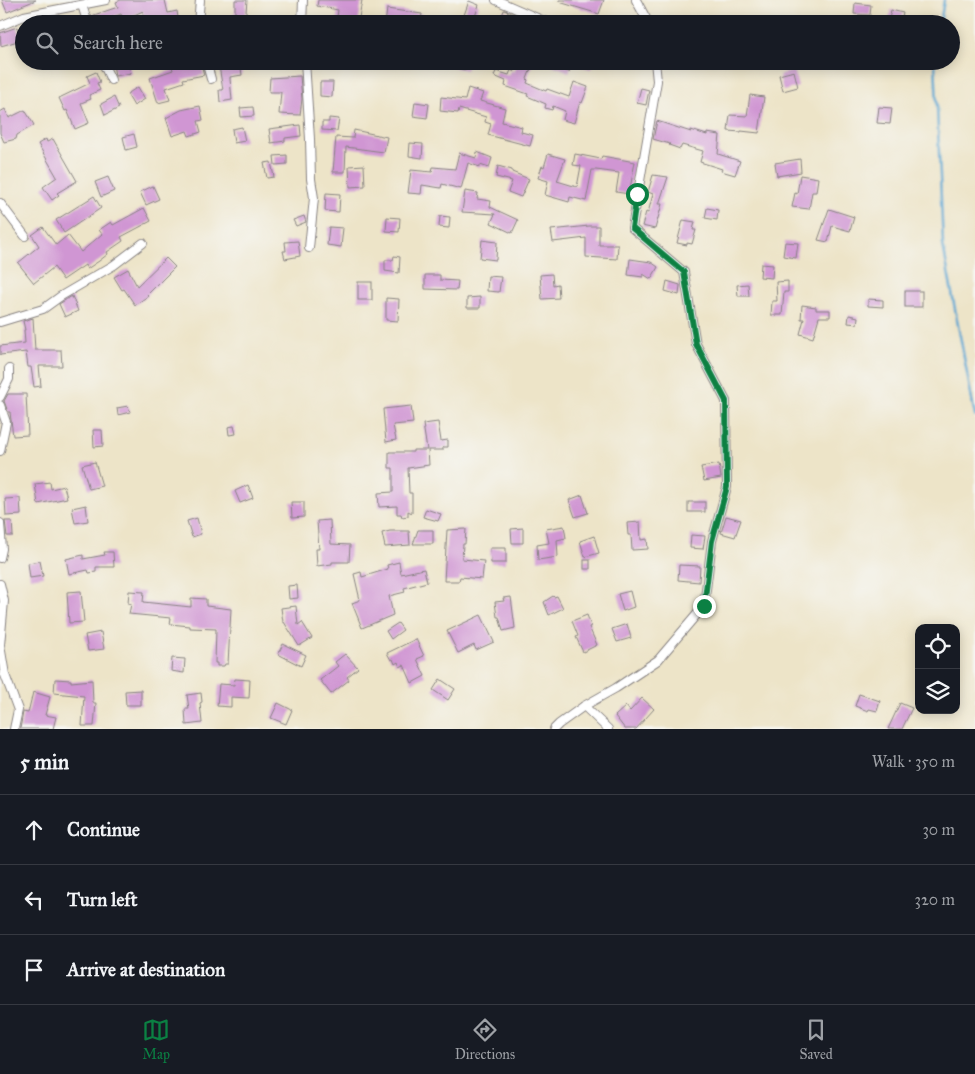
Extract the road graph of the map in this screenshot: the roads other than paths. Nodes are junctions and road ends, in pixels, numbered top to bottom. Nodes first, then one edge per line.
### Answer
1 (106, 0) edge
2 (200, 0) edge
3 (303, 0) edge
4 (496, 0) edge
5 (636, 0) edge
6 (82, 6) junction
7 (28, 15) edge
8 (85, 15) edge
9 (199, 15) edge
10 (302, 15) edge
11 (530, 15) edge
12 (644, 15) edge
13 (15, 20) edge
14 (0, 26) edge
15 (106, 70) edge
16 (208, 70) edge
17 (306, 70) edge
18 (656, 70) edge
19 (211, 79) dead end
20 (111, 80) dead end
21 (0, 204) edge
22 (25, 236) dead end
23 (143, 243) dead end
24 (309, 248) dead end
25 (0, 322) edge
26 (9, 369) dead end
27 (0, 397) edge
28 (0, 405) edge
29 (0, 451) edge
30 (0, 523) edge
31 (0, 558) edge
32 (0, 584) edge
33 (584, 706) junction
34 (14, 729) edge
35 (554, 729) edge
36 (608, 729) edge

1 - 6 street
2 - 9 street
3 - 10 street
4 - 11 street
5 - 12 street
6 - 7 street
6 - 8 street
13 - 14 street
15 - 20 street
16 - 19 street
17 - 24 street
18 - 33 street
21 - 22 street
23 - 25 street
26 - 27 street
28 - 29 street
30 - 31 street
32 - 34 street
33 - 35 street
33 - 36 street

